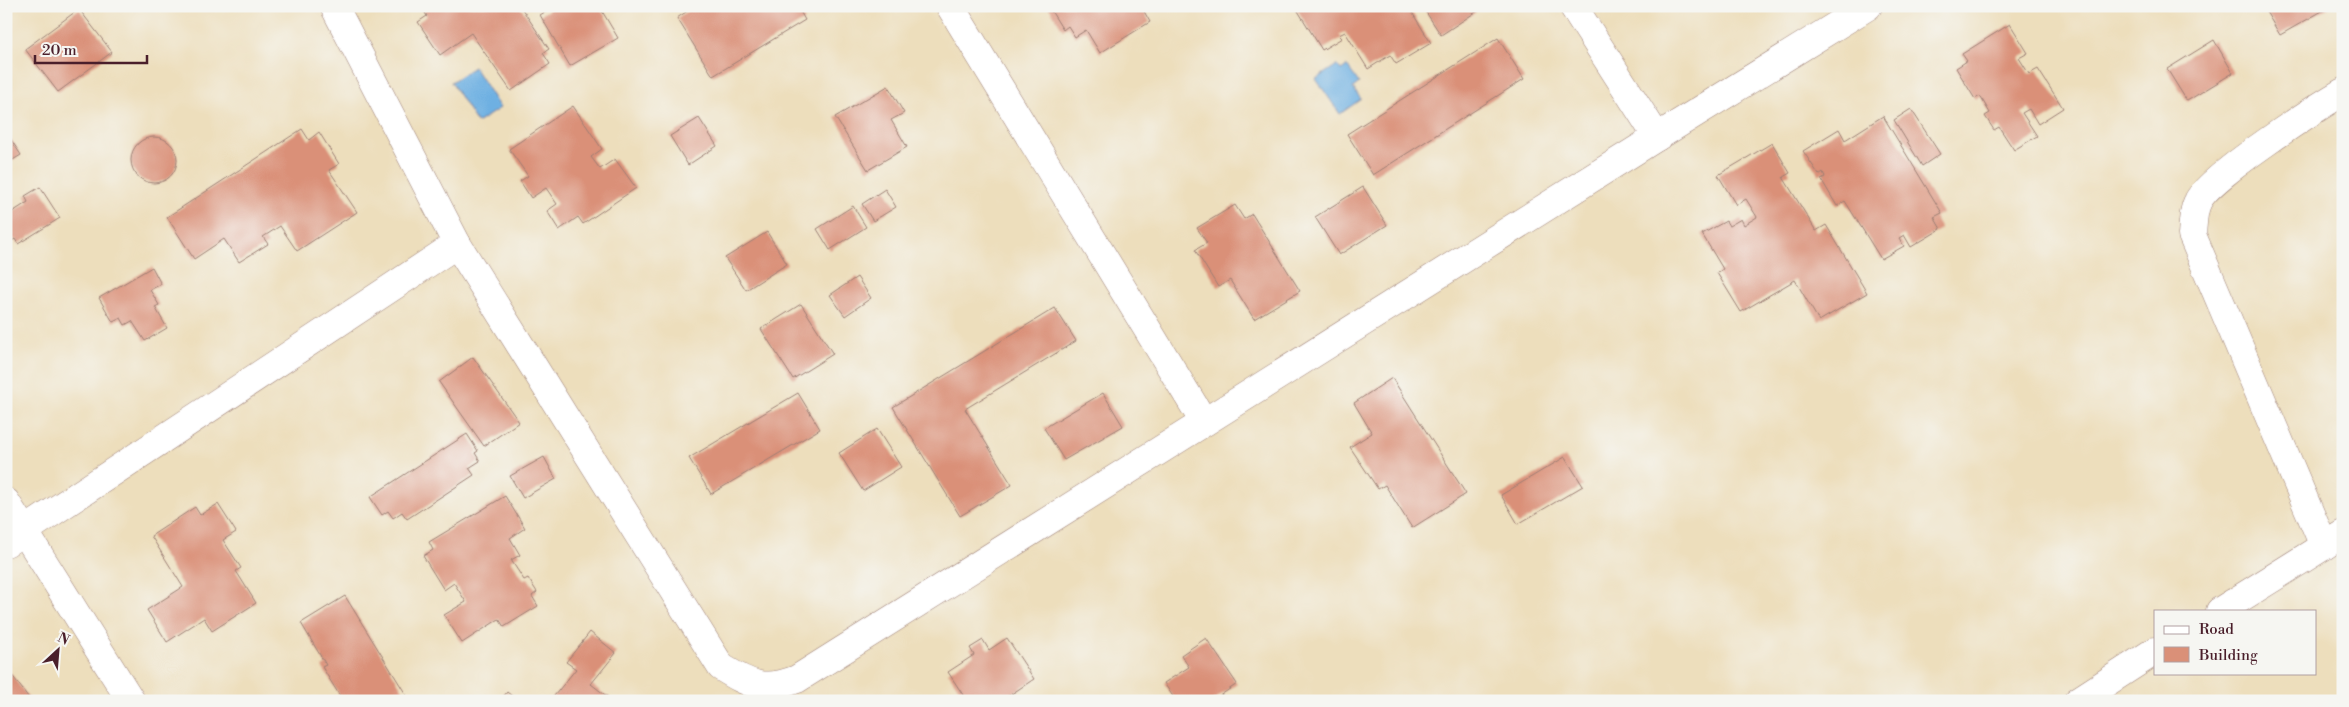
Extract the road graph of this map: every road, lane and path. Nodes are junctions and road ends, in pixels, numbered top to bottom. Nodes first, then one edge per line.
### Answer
1 (334, 6) edge
2 (950, 6) edge
3 (1573, 6) edge
4 (1868, 6) edge
5 (2343, 92) edge
6 (1657, 137) junction
7 (457, 244) junction
8 (1204, 422) junction
9 (6, 502) edge
10 (15, 537) edge
11 (2333, 540) edge
12 (2222, 610) edge
13 (2154, 653) edge
14 (131, 701) edge
15 (2078, 701) edge

1 - 7 street
2 - 8 street
3 - 6 street
4 - 6 street
5 - 11 street
6 - 8 street
7 - 8 street
7 - 10 street
9 - 10 street
10 - 14 street
11 - 12 street
13 - 15 street

